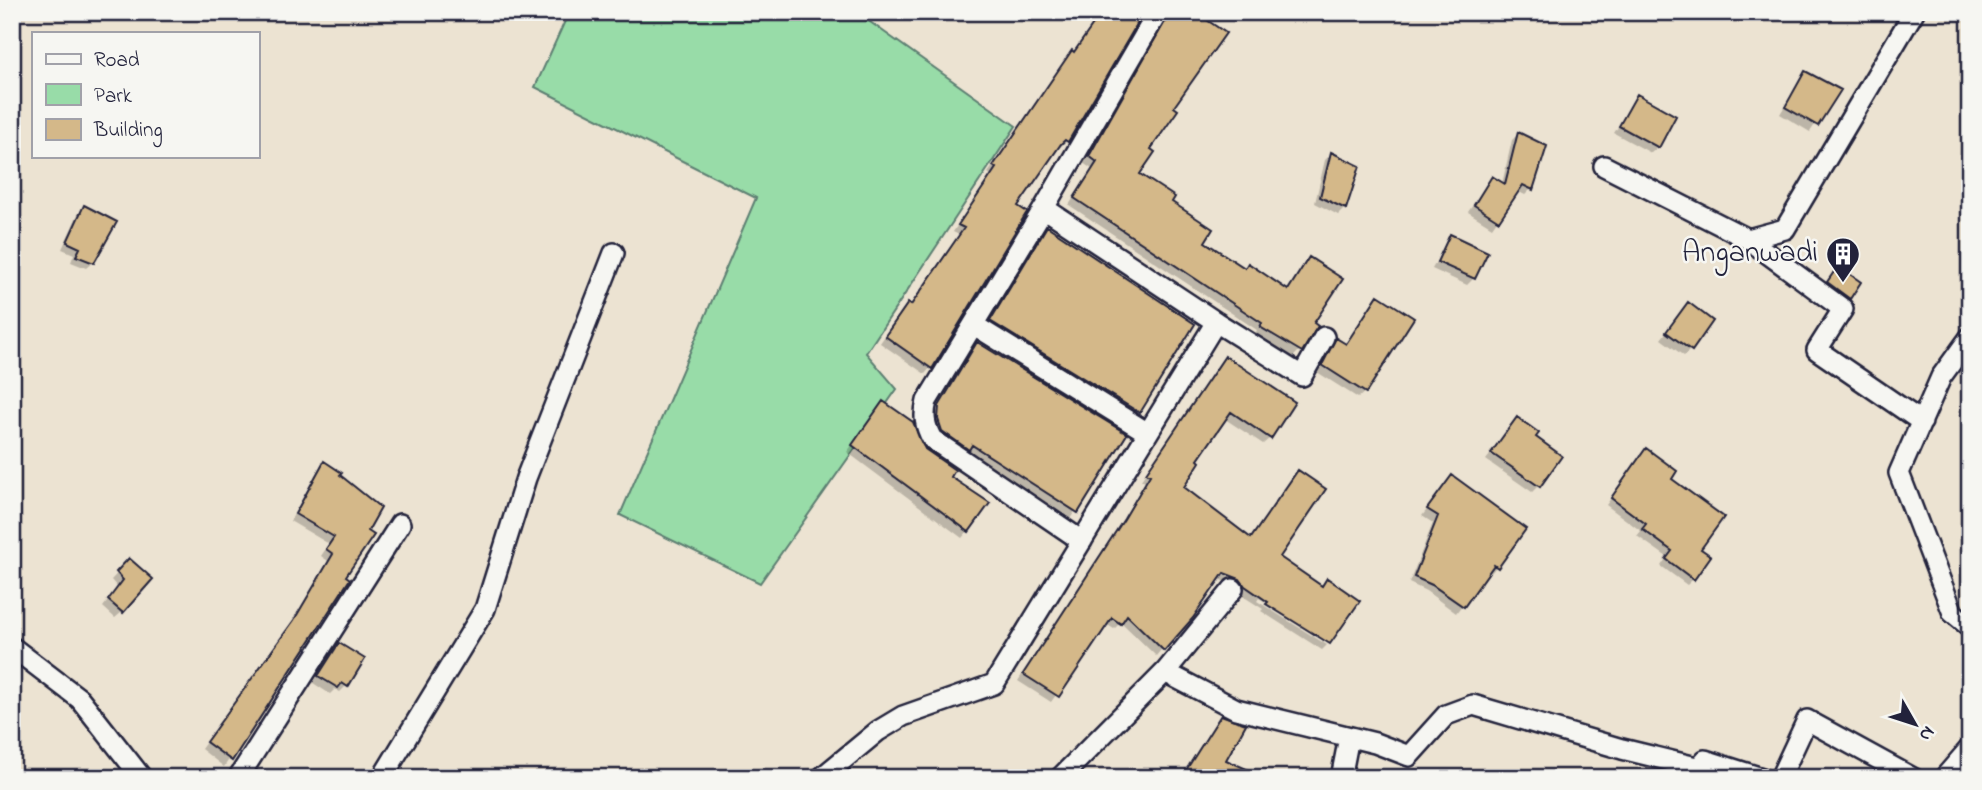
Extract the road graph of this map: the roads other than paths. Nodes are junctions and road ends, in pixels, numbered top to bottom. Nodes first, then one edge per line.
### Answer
1 (1158, 12) edge
2 (1914, 12) edge
3 (1604, 166) dead end
4 (1044, 208) junction
5 (1748, 239) junction
6 (614, 253) dead end
7 (1216, 322) junction
8 (974, 324) junction
9 (1324, 337) dead end
10 (1970, 337) edge
11 (1922, 422) junction
12 (1148, 433) junction
13 (400, 524) dead end
14 (1082, 541) junction
15 (1233, 589) dead end
16 (1970, 628) edge
17 (12, 647) edge
18 (1165, 672) junction
19 (1349, 737) junction
20 (1970, 748) edge
21 (1693, 772) edge
22 (142, 778) edge
23 (238, 778) edge
24 (382, 778) edge
25 (821, 778) edge
26 (1060, 778) edge
27 (1341, 778) edge
28 (1762, 778) edge
29 (1780, 778) edge
30 (1913, 778) edge
31 (1944, 778) edge

1 - 4 street
2 - 5 street
3 - 5 street
4 - 7 street
4 - 8 street
5 - 11 street
6 - 24 street
7 - 9 street
7 - 12 street
8 - 12 street
8 - 14 street
10 - 11 street
11 - 16 street
12 - 14 street
13 - 23 street
14 - 25 street
15 - 18 street
17 - 22 street
18 - 19 street
18 - 26 street
19 - 21 street
19 - 27 street
20 - 31 street
21 - 28 street
29 - 30 street

